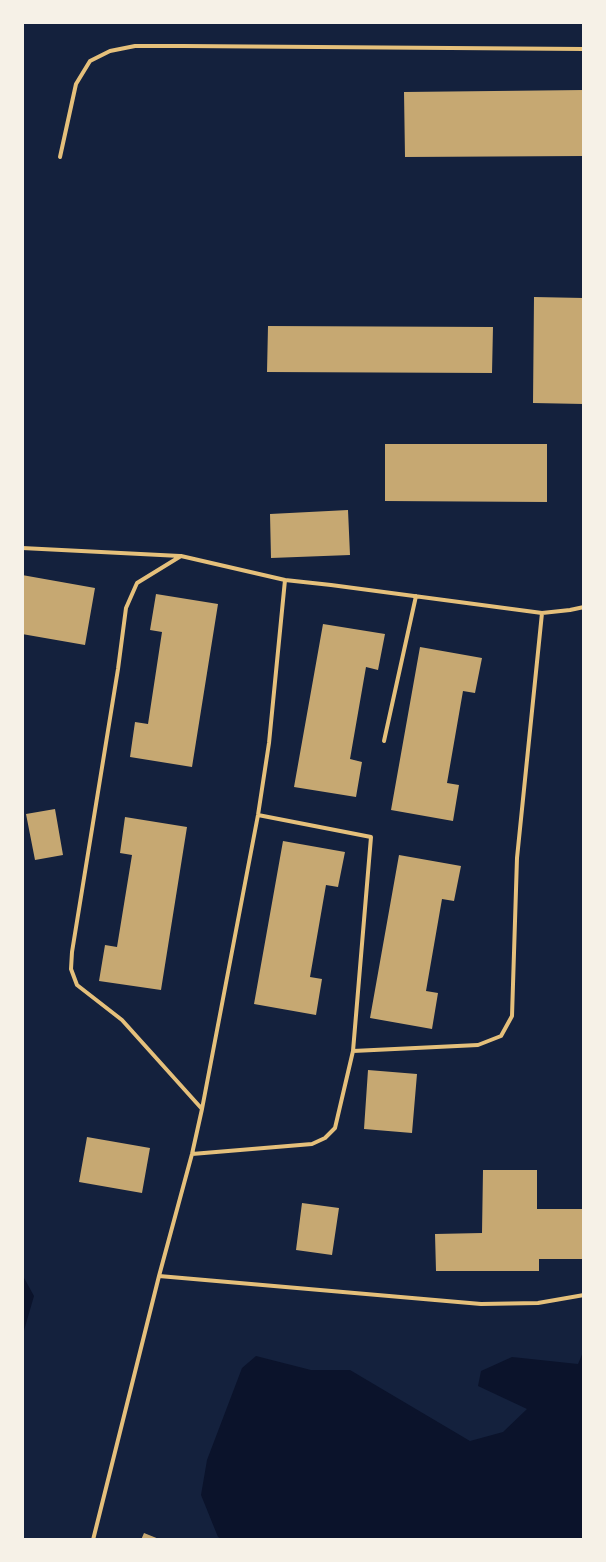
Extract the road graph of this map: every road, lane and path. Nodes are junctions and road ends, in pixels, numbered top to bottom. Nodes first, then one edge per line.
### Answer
1 (584, 49) edge
2 (60, 157) dead end
3 (22, 548) edge
4 (181, 556) junction
5 (285, 580) junction
6 (416, 596) junction
7 (584, 606) edge
8 (542, 613) junction
9 (384, 741) dead end
10 (258, 815) junction
11 (353, 1052) junction
12 (202, 1109) junction
13 (192, 1154) junction
14 (160, 1276) junction
15 (584, 1295) edge
16 (93, 1540) edge

1 - 2 lane
3 - 4 lane
4 - 5 lane
4 - 12 lane
5 - 6 lane
5 - 10 lane
6 - 8 lane
6 - 9 lane
7 - 8 lane
8 - 11 lane
10 - 11 lane
10 - 12 lane
11 - 13 lane
12 - 13 lane
13 - 14 lane
14 - 15 lane
14 - 16 lane

